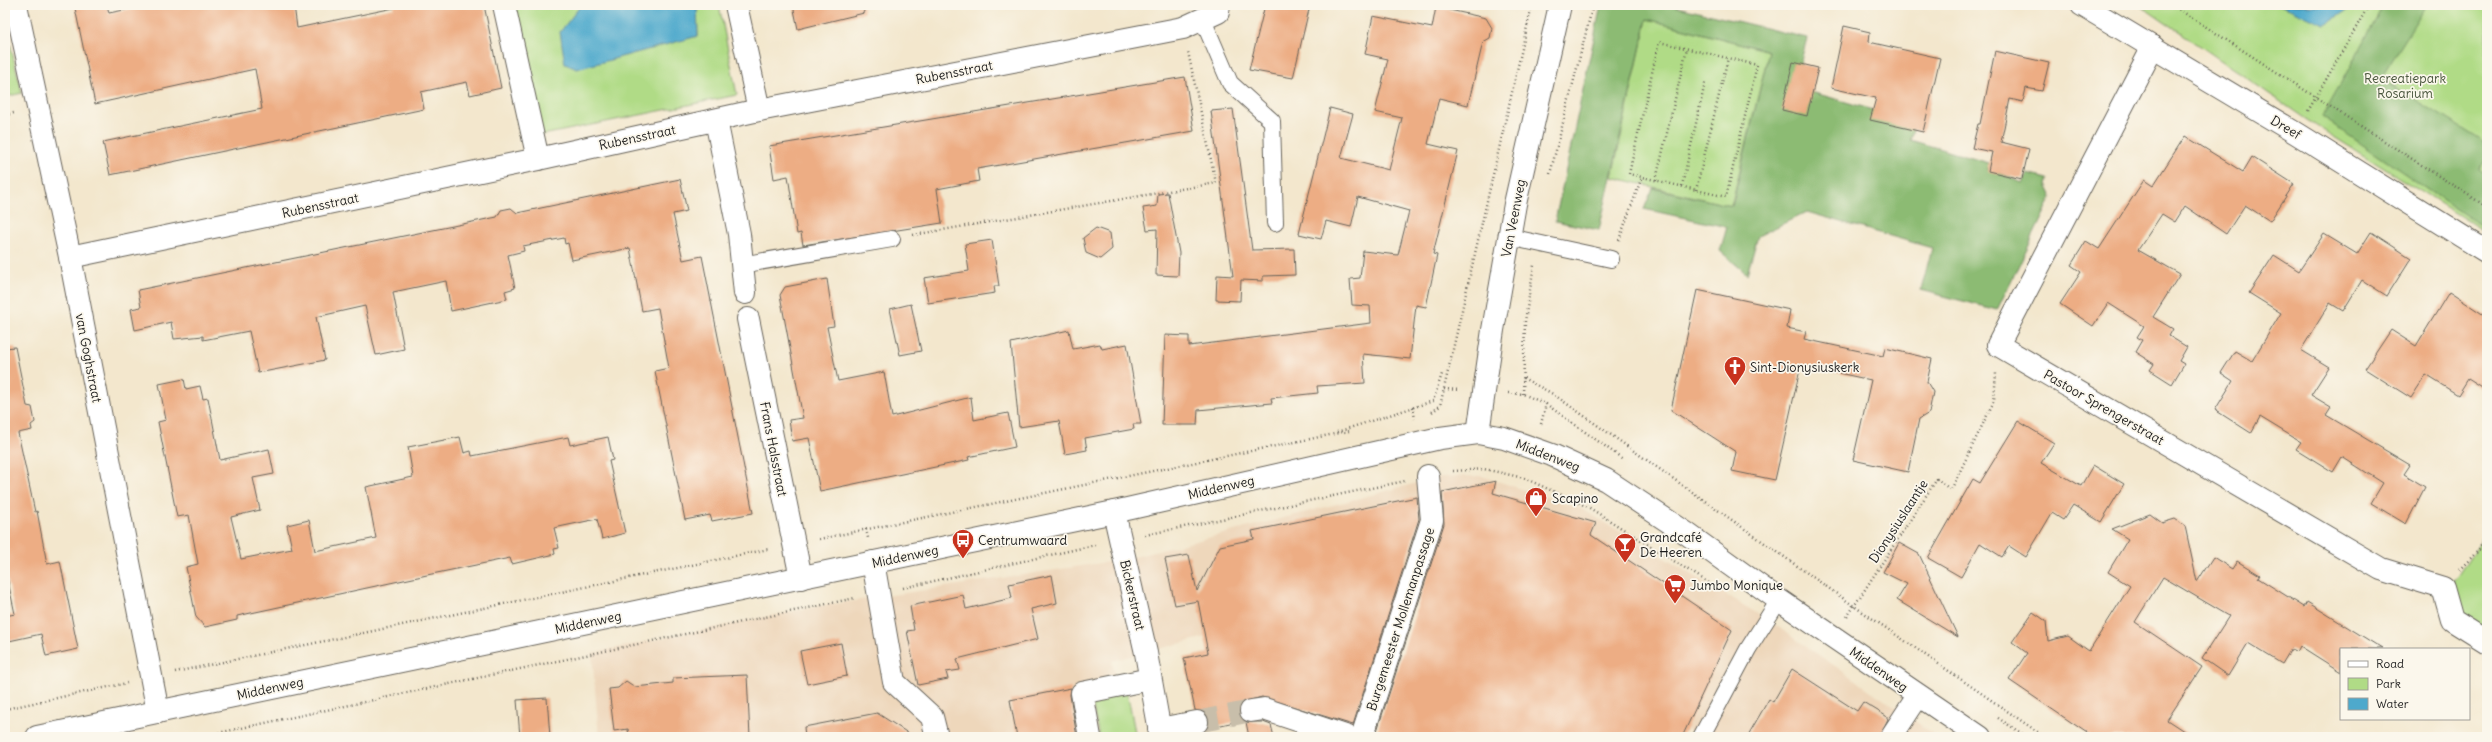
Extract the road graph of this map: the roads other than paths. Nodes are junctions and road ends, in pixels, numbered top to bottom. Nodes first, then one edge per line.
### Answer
1 (16, 5) edge
2 (504, 5) edge
3 (736, 5) edge
4 (1219, 5) edge
5 (1560, 5) edge
6 (2082, 5) edge
7 (1202, 12) edge
8 (2152, 47) junction
9 (758, 110) junction
10 (716, 120) junction
11 (538, 159) junction
12 (1275, 223) dead end
13 (1509, 237) junction
14 (892, 239) road end
15 (2487, 252) edge
16 (70, 257) junction
17 (1612, 259) road end
18 (741, 265) junction
19 (745, 293) dead end
20 (748, 319) dead end
21 (1478, 433) junction
22 (1434, 474) road end
23 (1114, 512) junction
24 (873, 562) junction
25 (801, 578) junction
26 (1779, 600) junction
27 (2487, 642) edge
28 (1150, 679) junction
29 (1918, 696) junction
30 (1251, 711) tunnel mouth
31 (158, 712) junction
32 (1199, 717) tunnel mouth
33 (1159, 729) edge
34 (1340, 735) edge
35 (37, 737) edge
36 (937, 737) edge
37 (1090, 737) edge
38 (1362, 737) edge
39 (1701, 737) edge
40 (1891, 737) edge
41 (1980, 737) edge

1 - 16 street, van Goghstraat
2 - 11 street
3 - 9 street
4 - 7 street, Rubensstraat
5 - 13 street, Van Veenweg
6 - 8 street, Dreef
7 - 9 street, Rubensstraat
7 - 12 lane
8 - 15 street, Dreef
8 - 27 street, Pastoor Sprengerstraat
9 - 10 street, Rubensstraat
10 - 11 street, Rubensstraat
10 - 18 street
11 - 16 street, Rubensstraat
13 - 17 lane
13 - 21 street, Van Veenweg
14 - 18 lane
16 - 31 street, van Goghstraat
18 - 19 street
20 - 25 street, Frans Halsstraat
21 - 23 street, Middenweg
21 - 26 street, Middenweg
22 - 38 street, Burgemeester Mollemanpassage
23 - 24 street, Middenweg
23 - 28 street, Bickerstraat
24 - 25 street, Middenweg
24 - 36 street
25 - 31 street, Middenweg
26 - 29 street, Middenweg
26 - 39 lane
28 - 33 street, Bickerstraat
28 - 37 street
29 - 40 street
29 - 41 street, Middenweg
30 - 34 street
31 - 35 street, Middenweg
32 - 33 street

